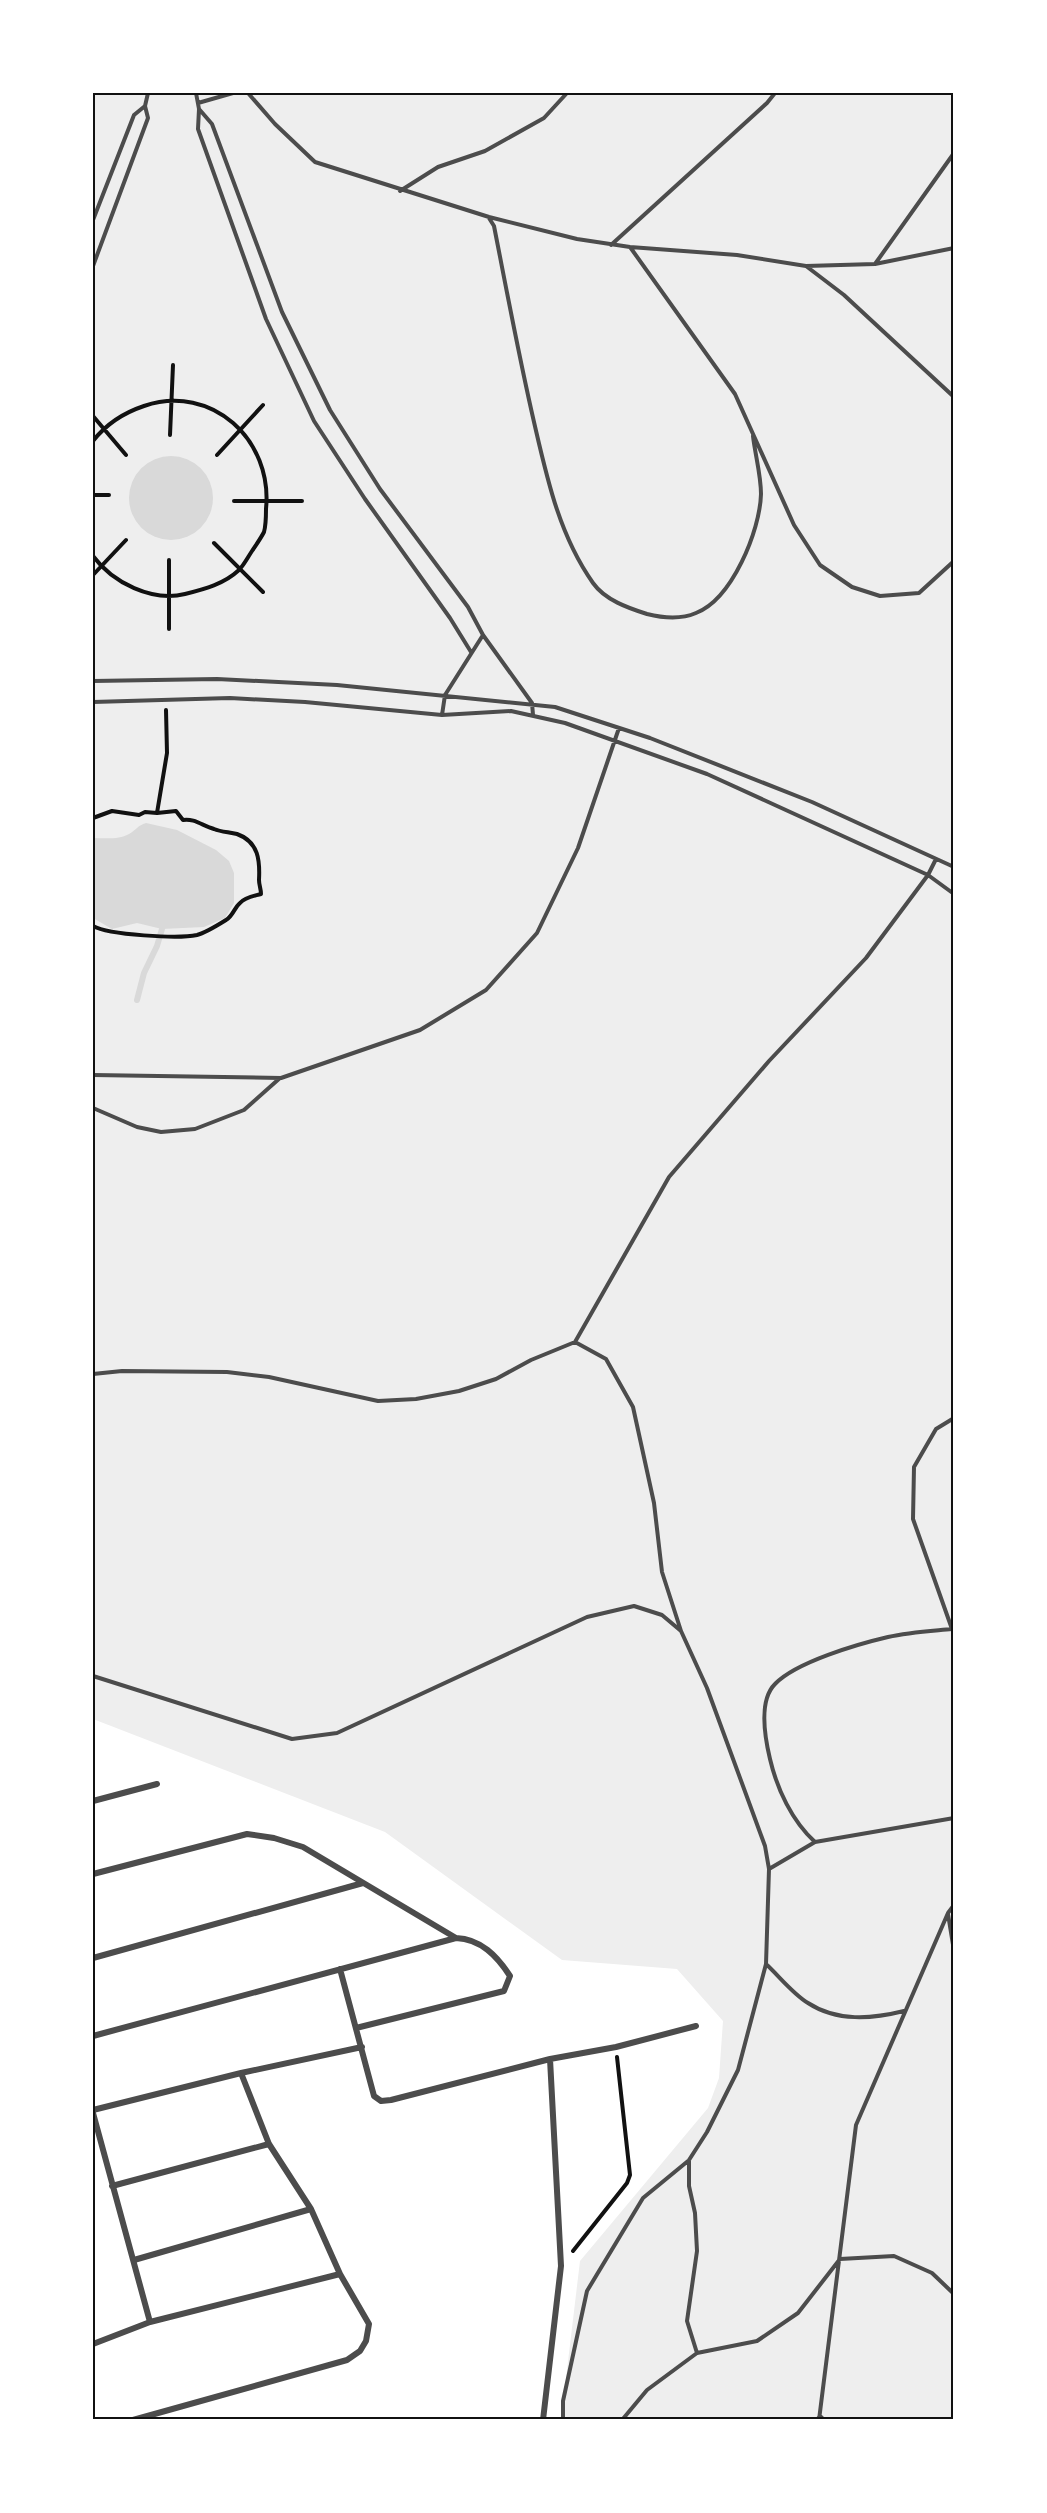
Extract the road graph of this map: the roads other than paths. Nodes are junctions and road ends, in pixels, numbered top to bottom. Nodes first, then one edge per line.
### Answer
1 (148, 93) edge
2 (196, 93) edge
3 (233, 93) edge
4 (248, 93) edge
5 (567, 93) edge
6 (775, 93) edge
7 (198, 103) junction
8 (145, 106) junction
9 (199, 109) junction
10 (954, 153) edge
11 (400, 190) junction
12 (489, 217) junction
13 (93, 220) edge
14 (611, 245) junction
15 (630, 247) junction
16 (954, 248) edge
17 (874, 264) junction
18 (93, 266) edge
19 (806, 266) junction
20 (954, 396) edge
21 (753, 436) junction
22 (954, 561) edge
23 (483, 635) junction
24 (471, 652) junction
25 (93, 681) edge
26 (445, 695) junction
27 (93, 702) edge
28 (532, 703) junction
29 (442, 715) junction
30 (533, 716) junction
31 (619, 728) junction
32 (616, 740) junction
33 (936, 859) junction
34 (954, 867) edge
35 (928, 875) junction
36 (954, 894) edge
37 (93, 1074) edge
38 (281, 1078) junction
39 (93, 1108) edge
40 (575, 1342) junction
41 (93, 1374) edge
42 (954, 1418) edge
43 (953, 1629) edge
44 (681, 1631) junction
45 (93, 1676) edge
46 (157, 1784) dead end
47 (93, 1801) edge
48 (954, 1818) edge
49 (815, 1842) junction
50 (770, 1869) junction
51 (93, 1874) edge
52 (363, 1883) junction
53 (954, 1905) edge
54 (948, 1913) junction
55 (456, 1938) junction
56 (954, 1951) edge
57 (93, 1958) edge
58 (766, 1964) junction
59 (340, 1970) junction
60 (904, 2011) junction
61 (696, 2026) dead end
62 (356, 2028) junction
63 (93, 2036) edge
64 (362, 2047) junction
65 (550, 2059) junction
66 (241, 2073) junction
67 (93, 2111) edge
68 (269, 2144) junction
69 (689, 2160) junction
70 (112, 2186) junction
71 (311, 2209) junction
72 (840, 2259) junction
73 (134, 2260) junction
74 (340, 2274) junction
75 (954, 2294) edge
76 (150, 2322) junction
77 (93, 2344) edge
78 (697, 2353) junction
79 (819, 2418) edge
80 (133, 2420) edge
81 (543, 2420) edge
82 (563, 2420) edge
83 (622, 2420) edge
84 (824, 2420) edge

1 - 8 lane
2 - 7 lane
3 - 7 lane
4 - 11 lane
5 - 11 lane
6 - 14 lane
7 - 9 lane
8 - 13 lane
8 - 18 lane
9 - 23 lane
9 - 24 lane
10 - 17 lane
11 - 12 lane
12 - 14 lane
12 - 21 lane
14 - 15 lane
15 - 19 lane
15 - 21 lane
16 - 17 lane
17 - 19 lane
19 - 20 lane
21 - 22 lane
23 - 24 lane
23 - 28 lane
24 - 26 lane
25 - 26 lane
26 - 28 lane
26 - 29 lane
27 - 29 lane
28 - 30 lane
28 - 31 lane
29 - 30 lane
30 - 32 lane
31 - 32 lane
31 - 33 lane
32 - 35 lane
32 - 38 lane
33 - 34 lane
33 - 35 lane
35 - 36 lane
35 - 40 lane
37 - 38 lane
38 - 39 lane
40 - 41 lane
40 - 44 lane
42 - 43 lane
43 - 49 lane
44 - 45 lane
44 - 50 lane
46 - 47 street
48 - 49 lane
49 - 50 lane
50 - 58 lane
51 - 52 street
52 - 55 street
52 - 57 street
53 - 54 lane
54 - 56 lane
54 - 60 lane
55 - 59 street
55 - 62 street
58 - 60 lane
58 - 69 lane
59 - 62 street
59 - 63 street
60 - 72 lane
61 - 65 street
62 - 64 street
64 - 65 street
64 - 66 street
65 - 81 street
66 - 67 street
66 - 68 street
67 - 70 street
68 - 70 street
68 - 71 street
69 - 78 lane
69 - 82 lane
70 - 73 street
71 - 73 street
71 - 74 street
72 - 75 lane
72 - 78 lane
72 - 79 lane
73 - 76 street
74 - 76 street
74 - 80 street
76 - 77 street
78 - 83 lane
79 - 84 lane

